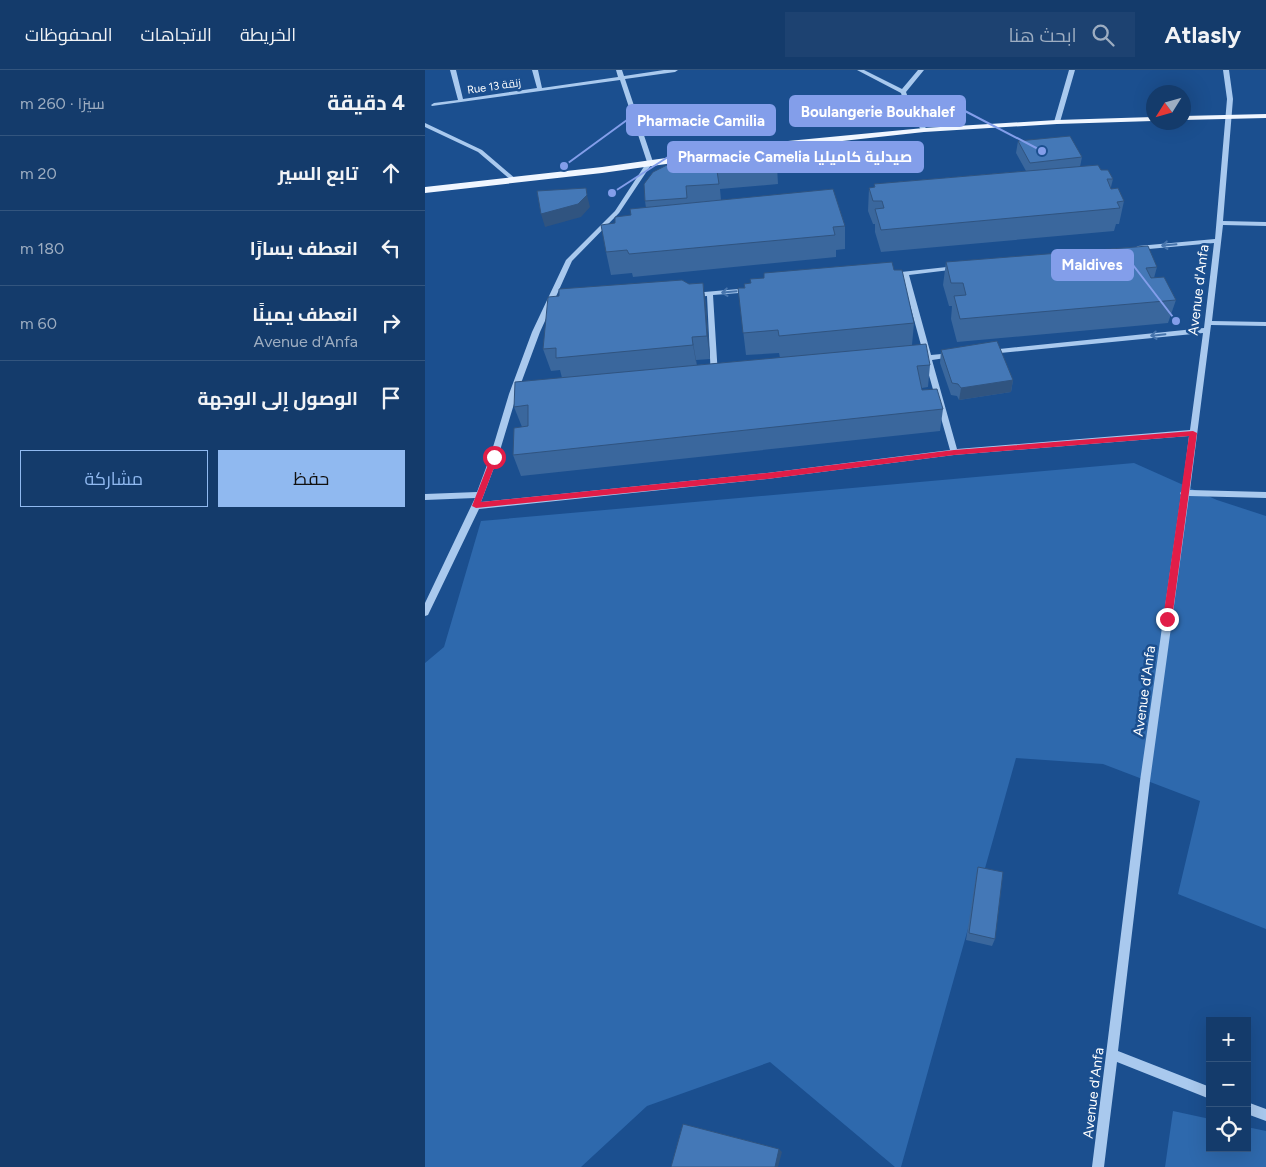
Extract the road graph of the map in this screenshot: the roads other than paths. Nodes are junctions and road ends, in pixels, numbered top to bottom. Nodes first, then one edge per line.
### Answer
1 (453, 70) edge
2 (535, 70) edge
3 (619, 70) edge
4 (675, 70) edge
5 (860, 70) edge
6 (921, 70) edge
7 (1072, 70) edge
8 (1226, 70) edge
9 (622, 77) junction
10 (540, 89) junction
11 (903, 92) junction
12 (461, 101) junction
13 (434, 105) dead end
14 (1227, 116) junction
15 (1266, 116) edge
16 (1191, 118) edge
17 (1146, 119) edge
18 (1057, 122) junction
19 (425, 125) edge
20 (923, 130) junction
21 (650, 162) junction
22 (514, 180) junction
23 (425, 190) edge
24 (1220, 223) junction
25 (1266, 224) edge
26 (1217, 241) junction
27 (1127, 249) edge
28 (964, 267) edge
29 (905, 274) junction
30 (887, 276) edge
31 (756, 290) edge
32 (710, 294) junction
33 (681, 296) edge
34 (558, 306) edge
35 (549, 307) junction
36 (1266, 324) edge
37 (1207, 327) junction
38 (985, 352) edge
39 (957, 355) edge
40 (929, 358) junction
41 (910, 359) edge
42 (724, 377) edge
43 (714, 378) junction
44 (705, 379) edge
45 (523, 393) edge
46 (513, 394) junction
47 (1193, 433) junction
48 (954, 452) junction
49 (1185, 493) junction
50 (480, 495) junction
51 (1266, 495) edge
52 (425, 497) edge
53 (476, 506) junction
54 (425, 612) edge
55 (1111, 1054) junction
56 (1206, 1091) edge
57 (1251, 1109) edge
58 (1266, 1115) edge
59 (1098, 1167) edge

1 - 12 street
2 - 10 street
3 - 9 street
4 - 9 street, Rue 13 زنقة
5 - 11 street
6 - 11 street
7 - 18 street
8 - 14 street, Avenue d'Anfa
9 - 10 street, Rue 13 زنقة
9 - 21 street
10 - 12 street, Rue 13 زنقة
11 - 20 street
12 - 13 street, Rue 13 زنقة
14 - 15 main road
14 - 16 main road
14 - 24 street, Avenue d'Anfa
17 - 18 main road
18 - 20 main road
19 - 22 street
20 - 21 main road
21 - 22 main road
21 - 35 street
22 - 23 main road
24 - 25 street
24 - 26 street, Avenue d'Anfa
26 -> 27 street
26 - 37 street, Avenue d'Anfa
28 - 29 street
29 - 30 street
29 - 40 street
31 -> 32 street
32 - 33 street
32 - 43 street
34 - 35 street
35 - 46 street
36 - 37 street
37 -> 38 street
37 - 47 street, Avenue d'Anfa
39 - 40 street
40 - 41 street
40 - 48 street
42 - 43 street
43 - 44 street
45 - 46 street
46 - 50 street
47 - 48 street
47 - 49 street, Avenue d'Anfa
48 - 53 street
49 - 51 street
49 - 55 street, Avenue d'Anfa
50 - 52 street
50 - 53 street
53 - 54 street
55 - 56 street
55 - 59 street, Avenue d'Anfa
57 - 58 street

